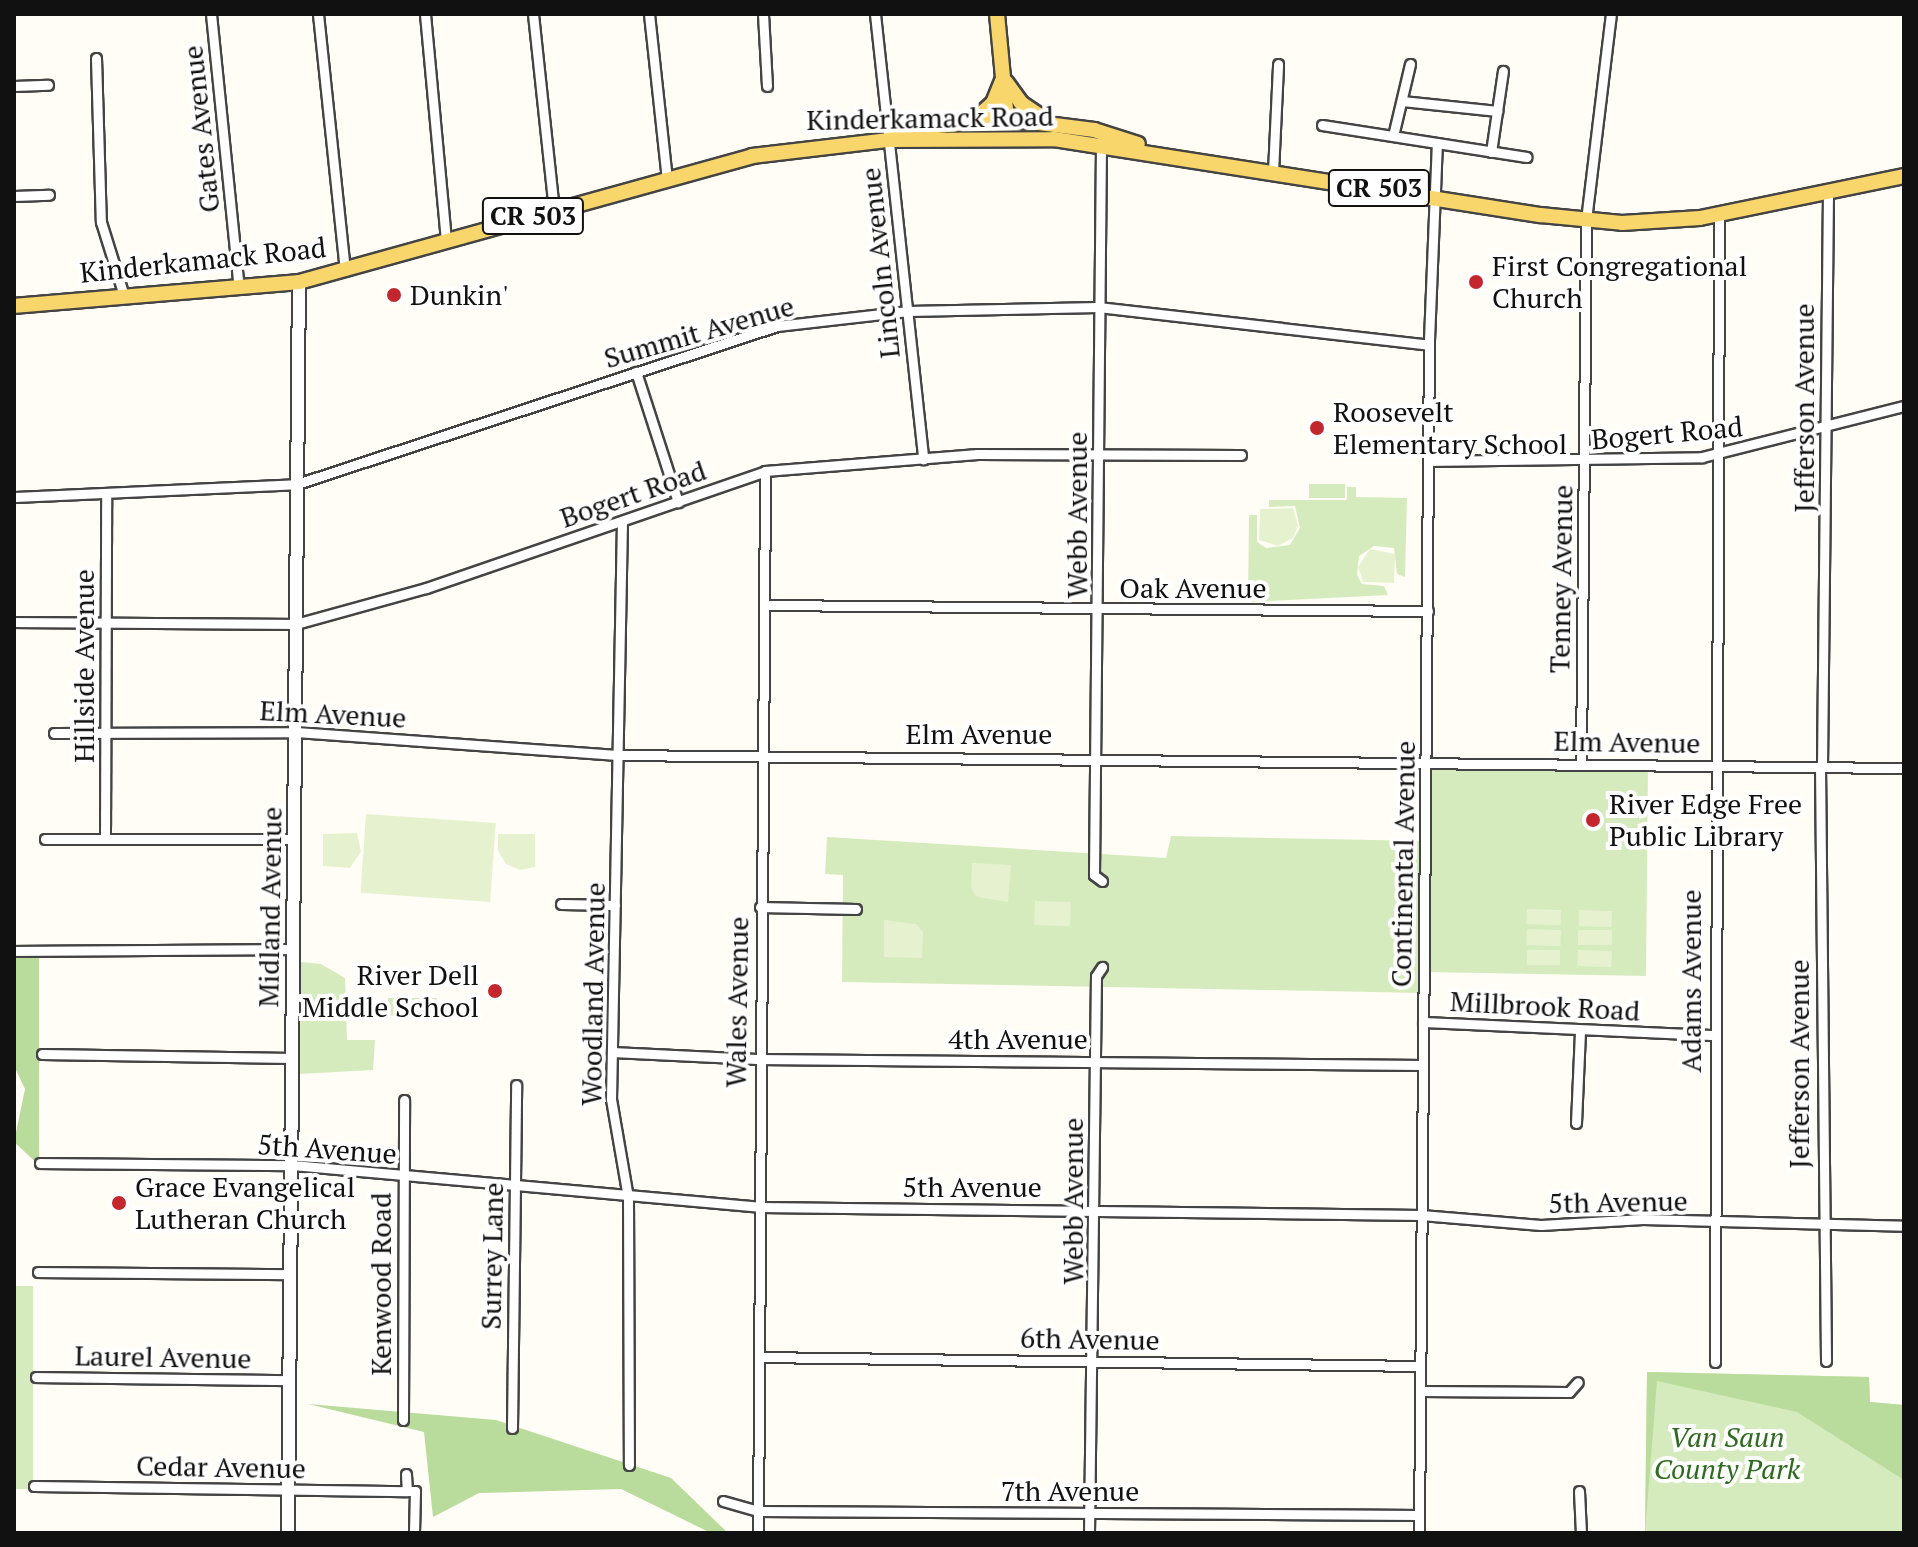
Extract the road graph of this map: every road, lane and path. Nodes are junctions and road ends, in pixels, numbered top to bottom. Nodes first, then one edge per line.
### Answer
1 (211, 14) edge
2 (318, 14) edge
3 (425, 14) edge
4 (533, 14) edge
5 (649, 14) edge
6 (763, 14) edge
7 (875, 14) edge
8 (997, 14) edge
9 (1611, 14) edge
10 (96, 58) dead end
11 (1278, 64) dead end
12 (1410, 64) dead end
13 (1503, 71) dead end
14 (1003, 76) junction
15 (48, 85) dead end
16 (14, 86) edge
17 (767, 86) dead end
18 (1402, 101) junction
19 (1497, 111) junction
20 (1007, 119) junction
21 (972, 122) junction
22 (1052, 123) junction
23 (1322, 125) dead end
24 (1084, 130) junction
25 (1393, 136) junction
26 (889, 140) junction
27 (1437, 143) junction
28 (1101, 145) junction
29 (1491, 152) junction
30 (1162, 153) junction
31 (1527, 157) dead end
32 (1273, 172) junction
33 (1904, 176) edge
34 (667, 179) junction
35 (1828, 194) junction
36 (49, 195) dead end
37 (14, 196) edge
38 (1432, 196) junction
39 (554, 210) junction
40 (1719, 215) junction
41 (1586, 220) junction
42 (446, 241) junction
43 (345, 271) junction
44 (299, 282) junction
45 (239, 288) junction
46 (124, 296) junction
47 (14, 306) edge
48 (1098, 307) junction
49 (908, 311) junction
50 (1429, 345) junction
51 (636, 372) junction
52 (1904, 406) edge
53 (1826, 429) junction
54 (1717, 454) junction
55 (1099, 455) junction
56 (1241, 455) dead end
57 (923, 459) junction
58 (1429, 461) junction
59 (1584, 463) junction
60 (765, 471) junction
61 (297, 484) junction
62 (106, 494) junction
63 (14, 497) edge
64 (678, 502) junction
65 (622, 521) junction
66 (766, 605) junction
67 (1100, 610) junction
68 (1428, 611) junction
69 (14, 622) edge
70 (106, 623) junction
71 (296, 624) junction
72 (106, 729) junction
73 (296, 732) junction
74 (54, 733) dead end
75 (617, 755) junction
76 (764, 755) junction
77 (1098, 756) junction
78 (1426, 763) junction
79 (1581, 763) junction
80 (1715, 765) junction
81 (1821, 766) junction
82 (1904, 768) edge
83 (45, 839) dead end
84 (105, 839) junction
85 (295, 839) junction
86 (1102, 881) dead end
87 (561, 904) dead end
88 (615, 905) junction
89 (760, 907) junction
90 (856, 909) dead end
91 (294, 949) junction
92 (14, 951) edge
93 (1102, 967) dead end
94 (1423, 1022) junction
95 (1580, 1032) junction
96 (1712, 1035) junction
97 (612, 1052) junction
98 (42, 1054) dead end
99 (291, 1058) junction
100 (757, 1059) junction
101 (1096, 1061) junction
102 (1423, 1065) junction
103 (516, 1085) dead end
104 (404, 1100) dead end
105 (1576, 1123) dead end
106 (40, 1163) dead end
107 (291, 1165) junction
108 (403, 1177) junction
109 (515, 1188) junction
110 (628, 1197) junction
111 (760, 1207) junction
112 (1095, 1210) junction
113 (1421, 1215) junction
114 (1714, 1223) junction
115 (1823, 1223) junction
116 (1904, 1226) edge
117 (38, 1272) dead end
118 (291, 1274) junction
119 (759, 1357) junction
120 (1094, 1360) junction
121 (1826, 1361) dead end
122 (1715, 1362) dead end
123 (1420, 1366) junction
124 (36, 1377) dead end
125 (290, 1380) junction
126 (1578, 1382) dead end
127 (1420, 1391) junction
128 (403, 1420) dead end
129 (512, 1428) dead end
130 (629, 1465) dead end
131 (406, 1474) dead end
132 (34, 1486) dead end
133 (289, 1490) junction
134 (407, 1491) junction
135 (1579, 1491) dead end
136 (723, 1501) dead end
137 (758, 1511) junction
138 (1089, 1514) junction
139 (1419, 1515) junction
140 (288, 1533) edge
141 (414, 1533) edge
142 (758, 1533) edge
143 (1089, 1533) edge
144 (1419, 1533) edge
145 (1581, 1533) edge

1 - 45 street, Gates Avenue
2 - 43 street
3 - 42 street
4 - 39 street
5 - 34 street
6 - 17 street
7 - 26 street, Lincoln Avenue
8 - 14 main road
9 - 41 street, Tenney Avenue
10 - 46 street
11 - 32 street
12 - 18 street
13 - 19 street
14 - 20 main road
14 - 21 main road
14 - 22 main road
15 - 16 street
18 - 19 street
18 - 25 street
19 - 29 street
20 - 21 main road
20 - 22 main road
21 - 26 main road
22 - 24 main road
23 - 25 street
24 - 28 main road
24 - 30 main road
25 - 27 street
26 - 28 main road, Kinderkamack Road / CR 503
26 - 34 main road, Kinderkamack Road / CR 503
26 - 49 street, Lincoln Avenue
27 - 29 street
27 - 38 street, Continental Avenue
28 - 30 main road, Kinderkamack Road / CR 503
28 - 48 street, Webb Avenue
29 - 31 street
30 - 32 main road, Kinderkamack Road / CR 503
32 - 38 main road, Kinderkamack Road / CR 503
33 - 35 main road, Kinderkamack Road / CR 503
34 - 39 main road, Kinderkamack Road / CR 503
35 - 40 main road, Kinderkamack Road / CR 503
35 - 53 street, Jefferson Avenue
36 - 37 street
38 - 41 main road, Kinderkamack Road / CR 503
38 - 50 street, Continental Avenue
39 - 42 main road, Kinderkamack Road / CR 503
40 - 41 main road, Kinderkamack Road / CR 503
40 - 54 street, Adams Avenue
41 - 59 street, Tenney Avenue
42 - 43 main road, Kinderkamack Road / CR 503
43 - 44 main road, Kinderkamack Road / CR 503
44 - 45 main road, Kinderkamack Road / CR 503
44 - 61 street, Midland Avenue
45 - 46 main road, Kinderkamack Road / CR 503
46 - 47 main road, Kinderkamack Road / CR 503
48 - 49 street, Summit Avenue
48 - 50 street, Summit Avenue
48 - 55 street, Webb Avenue
49 - 51 street, Summit Avenue
49 - 57 street, Lincoln Avenue
50 - 58 street, Continental Avenue
51 - 61 street, Summit Avenue
51 - 64 street
52 - 53 street, Bogert Road
53 - 54 street, Bogert Road
53 - 81 street, Jefferson Avenue
54 - 59 street, Bogert Road
54 - 80 street, Adams Avenue
55 - 56 street, Bogert Road
55 - 57 street, Bogert Road
55 - 67 street, Webb Avenue
57 - 60 street, Bogert Road
58 - 59 street, Bogert Road
58 - 68 street, Continental Avenue
59 - 79 street, Tenney Avenue
60 - 64 street, Bogert Road
60 - 66 street, Wales Avenue
61 - 62 street, Summit Avenue
61 - 71 street, Midland Avenue
62 - 63 street, Summit Avenue
62 - 70 street, Hillside Avenue
64 - 65 street, Bogert Road
65 - 71 street, Bogert Road
65 - 75 street, Woodland Avenue
66 - 67 street, Oak Avenue
66 - 76 street, Wales Avenue
67 - 68 street, Oak Avenue
67 - 77 street, Webb Avenue
68 - 78 street, Continental Avenue
69 - 70 street, Bogert Road
70 - 71 street, Bogert Road
70 - 72 street, Hillside Avenue
71 - 73 street, Midland Avenue
72 - 73 street, Elm Avenue
72 - 74 street, Elm Avenue
72 - 84 street, Hillside Avenue
73 - 75 street, Elm Avenue
73 - 85 street, Midland Avenue
75 - 76 street, Elm Avenue
75 - 88 street, Woodland Avenue
76 - 77 street, Elm Avenue
76 - 89 street, Wales Avenue
77 - 78 street, Elm Avenue
77 - 86 street, Webb Avenue
78 - 79 street, Elm Avenue
78 - 94 street, Continental Avenue
79 - 80 street, Elm Avenue
80 - 81 street, Elm Avenue
80 - 96 street, Adams Avenue
81 - 82 street, Elm Avenue
81 - 115 street, Jefferson Avenue
83 - 84 street
84 - 85 street
85 - 91 street, Midland Avenue
87 - 88 street
88 - 97 street, Woodland Avenue
89 - 90 street
89 - 100 street, Wales Avenue
91 - 92 street
91 - 99 street, Midland Avenue
93 - 101 street, Webb Avenue
94 - 95 street, Millbrook Road
94 - 102 street, Continental Avenue
95 - 96 street, Millbrook Road
95 - 105 street
96 - 114 street, Adams Avenue
97 - 100 street, 4th Avenue
97 - 110 street, Woodland Avenue
98 - 99 street
99 - 107 street, Midland Avenue
100 - 101 street, 4th Avenue
100 - 111 street, Wales Avenue
101 - 102 street, 4th Avenue
101 - 112 street, Webb Avenue
102 - 113 street, Continental Avenue
103 - 109 street, Surrey Lane
104 - 108 street, Kenwood Road
106 - 107 street, 5th Avenue
107 - 108 street, 5th Avenue
107 - 118 street, Midland Avenue
108 - 109 street, 5th Avenue
108 - 128 street, Kenwood Road
109 - 110 street, 5th Avenue
109 - 129 street, Surrey Lane
110 - 111 street, 5th Avenue
110 - 130 street, Woodland Avenue
111 - 112 street, 5th Avenue
111 - 119 street, Wales Avenue
112 - 113 street, 5th Avenue
112 - 120 street, Webb Avenue
113 - 114 street, 5th Avenue
113 - 123 street, Continental Avenue
114 - 115 street, 5th Avenue
114 - 122 street, Adams Avenue
115 - 116 street, 5th Avenue
115 - 121 street, Jefferson Avenue
117 - 118 street
118 - 125 street, Midland Avenue
119 - 120 street, 6th Avenue
119 - 137 street, Wales Avenue
120 - 123 street, 6th Avenue
120 - 138 street, Webb Avenue
123 - 127 street, Continental Avenue
124 - 125 street, Laurel Avenue
125 - 133 street, Midland Avenue
126 - 127 street
127 - 139 street, Continental Avenue
131 - 134 street
132 - 133 street, Cedar Avenue
133 - 134 street, Cedar Avenue
133 - 140 street, Midland Avenue
134 - 141 street
135 - 145 street
136 - 137 street, 7th Avenue
137 - 138 street, 7th Avenue
137 - 142 street, Wales Avenue
138 - 139 street, 7th Avenue
138 - 143 street, Webb Avenue
139 - 144 street, Continental Avenue

